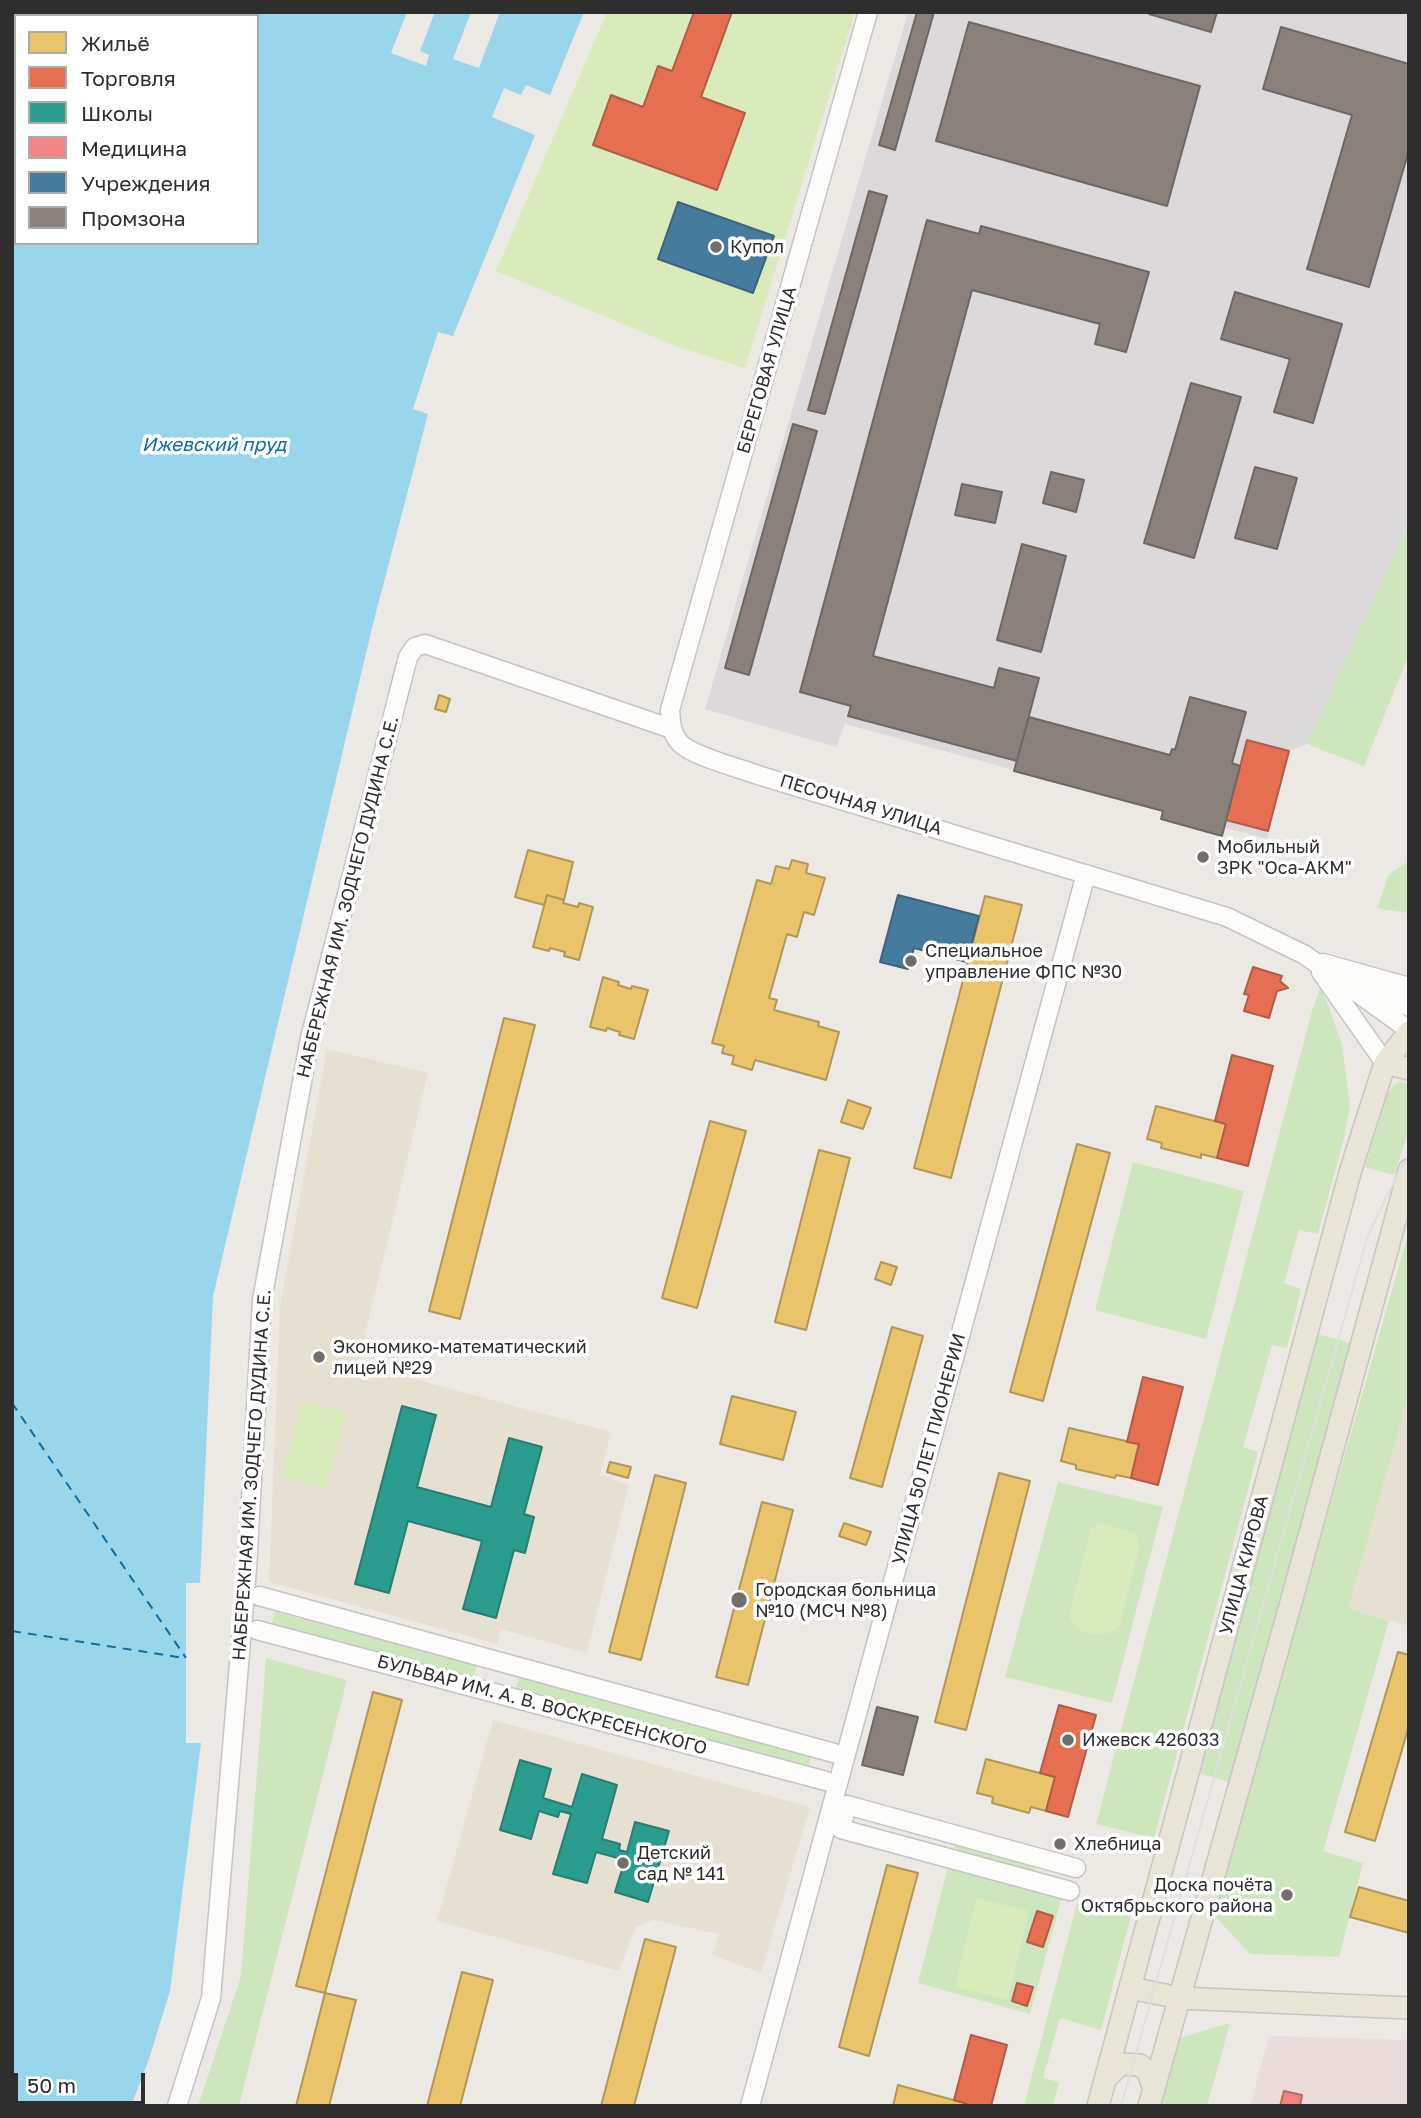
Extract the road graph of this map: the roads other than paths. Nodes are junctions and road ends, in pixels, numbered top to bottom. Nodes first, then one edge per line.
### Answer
1 (868, 12) edge
2 (415, 647) joint
3 (672, 729) junction
4 (1086, 874) junction
5 (1313, 961) junction
6 (1409, 986) edge
7 (1409, 1007) edge
8 (1409, 1031) edge
9 (1385, 1063) junction
10 (1409, 1069) edge
11 (1409, 1170) edge
12 (258, 1596) dead end
13 (257, 1630) dead end
14 (834, 1753) dead end
15 (826, 1781) dead end
16 (1076, 1868) dead end
17 (1070, 1891) dead end
18 (1130, 1988) junction
19 (1180, 1998) junction
20 (1409, 2008) edge
21 (1105, 2078) junction
22 (1152, 2098) edge
23 (177, 2106) edge
24 (750, 2106) edge
25 (1098, 2106) edge

1 - 3 street, БЕРЕГОВАЯ УЛИЦА
2 - 3 street, ПЕСОЧНАЯ УЛИЦА
2 - 23 street, НАБЕРЕЖНАЯ ИМ. ЗОДЧЕГО ДУДИНА С.Е.
3 - 4 street, ПЕСОЧНАЯ УЛИЦА
4 - 5 street, ПЕСОЧНАЯ УЛИЦА
4 - 24 street, УЛИЦА 50 ЛЕТ ПИОНЕРИИ
5 - 6 street, ПЕСОЧНАЯ УЛИЦА
5 - 7 street, ПЕСОЧНАЯ УЛИЦА
5 - 8 street, ПЕСОЧНАЯ УЛИЦА
5 - 9 street, ПЕСОЧНАЯ УЛИЦА
8 - 9 main road, УЛИЦА КИРОВА
9 - 10 main road
9 - 18 main road, УЛИЦА КИРОВА
11 - 19 main road
12 - 14 street
13 - 15 street, БУЛЬВАР ИМ. А. В. ВОСКРЕСЕНСКОГО
16 - 17 street
18 - 19 main road
18 - 21 main road, УЛИЦА КИРОВА
19 - 20 main road
19 - 22 main road
21 - 22 main road
21 - 25 main road, УЛИЦА КИРОВА

